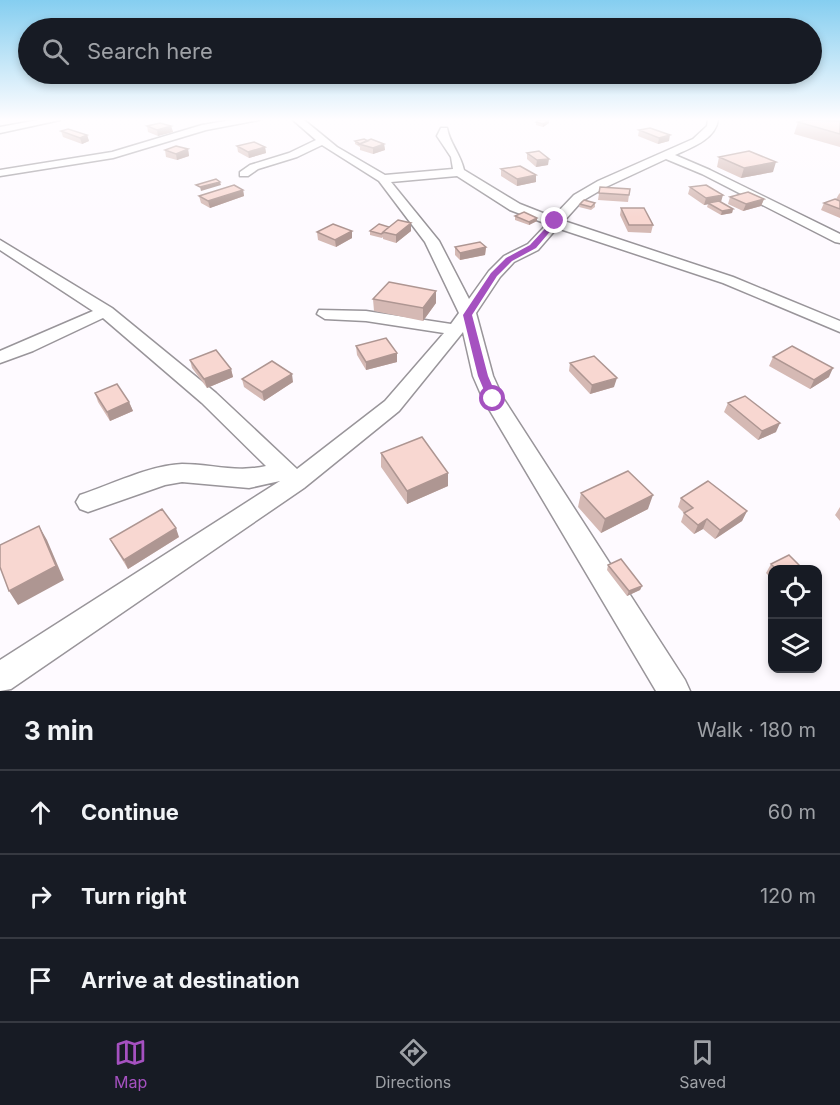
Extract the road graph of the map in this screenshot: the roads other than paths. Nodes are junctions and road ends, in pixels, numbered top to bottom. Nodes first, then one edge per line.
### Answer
1 (122, 152) edge
2 (299, 152) edge
3 (340, 152) edge
4 (453, 152) edge
5 (671, 152) edge
6 (665, 155) junction
7 (459, 172) junction
8 (0, 173) edge
9 (244, 174) dead end
10 (383, 179) junction
11 (555, 221) junction
12 (840, 239) edge
13 (0, 244) edge
14 (106, 312) junction
15 (325, 314) dead end
16 (462, 322) junction
17 (840, 327) edge
18 (0, 357) edge
19 (291, 477) junction
20 (88, 502) dead end
21 (0, 678) edge
22 (674, 691) edge

1 - 8 street
2 - 9 street
3 - 10 street
4 - 7 street
5 - 6 street
6 - 11 street
6 - 12 street
7 - 10 street
7 - 11 street
10 - 16 street
11 - 16 street
11 - 17 street
13 - 14 street
14 - 18 street
14 - 19 street
15 - 16 street
16 - 19 street
16 - 22 street
19 - 20 street
19 - 21 street

